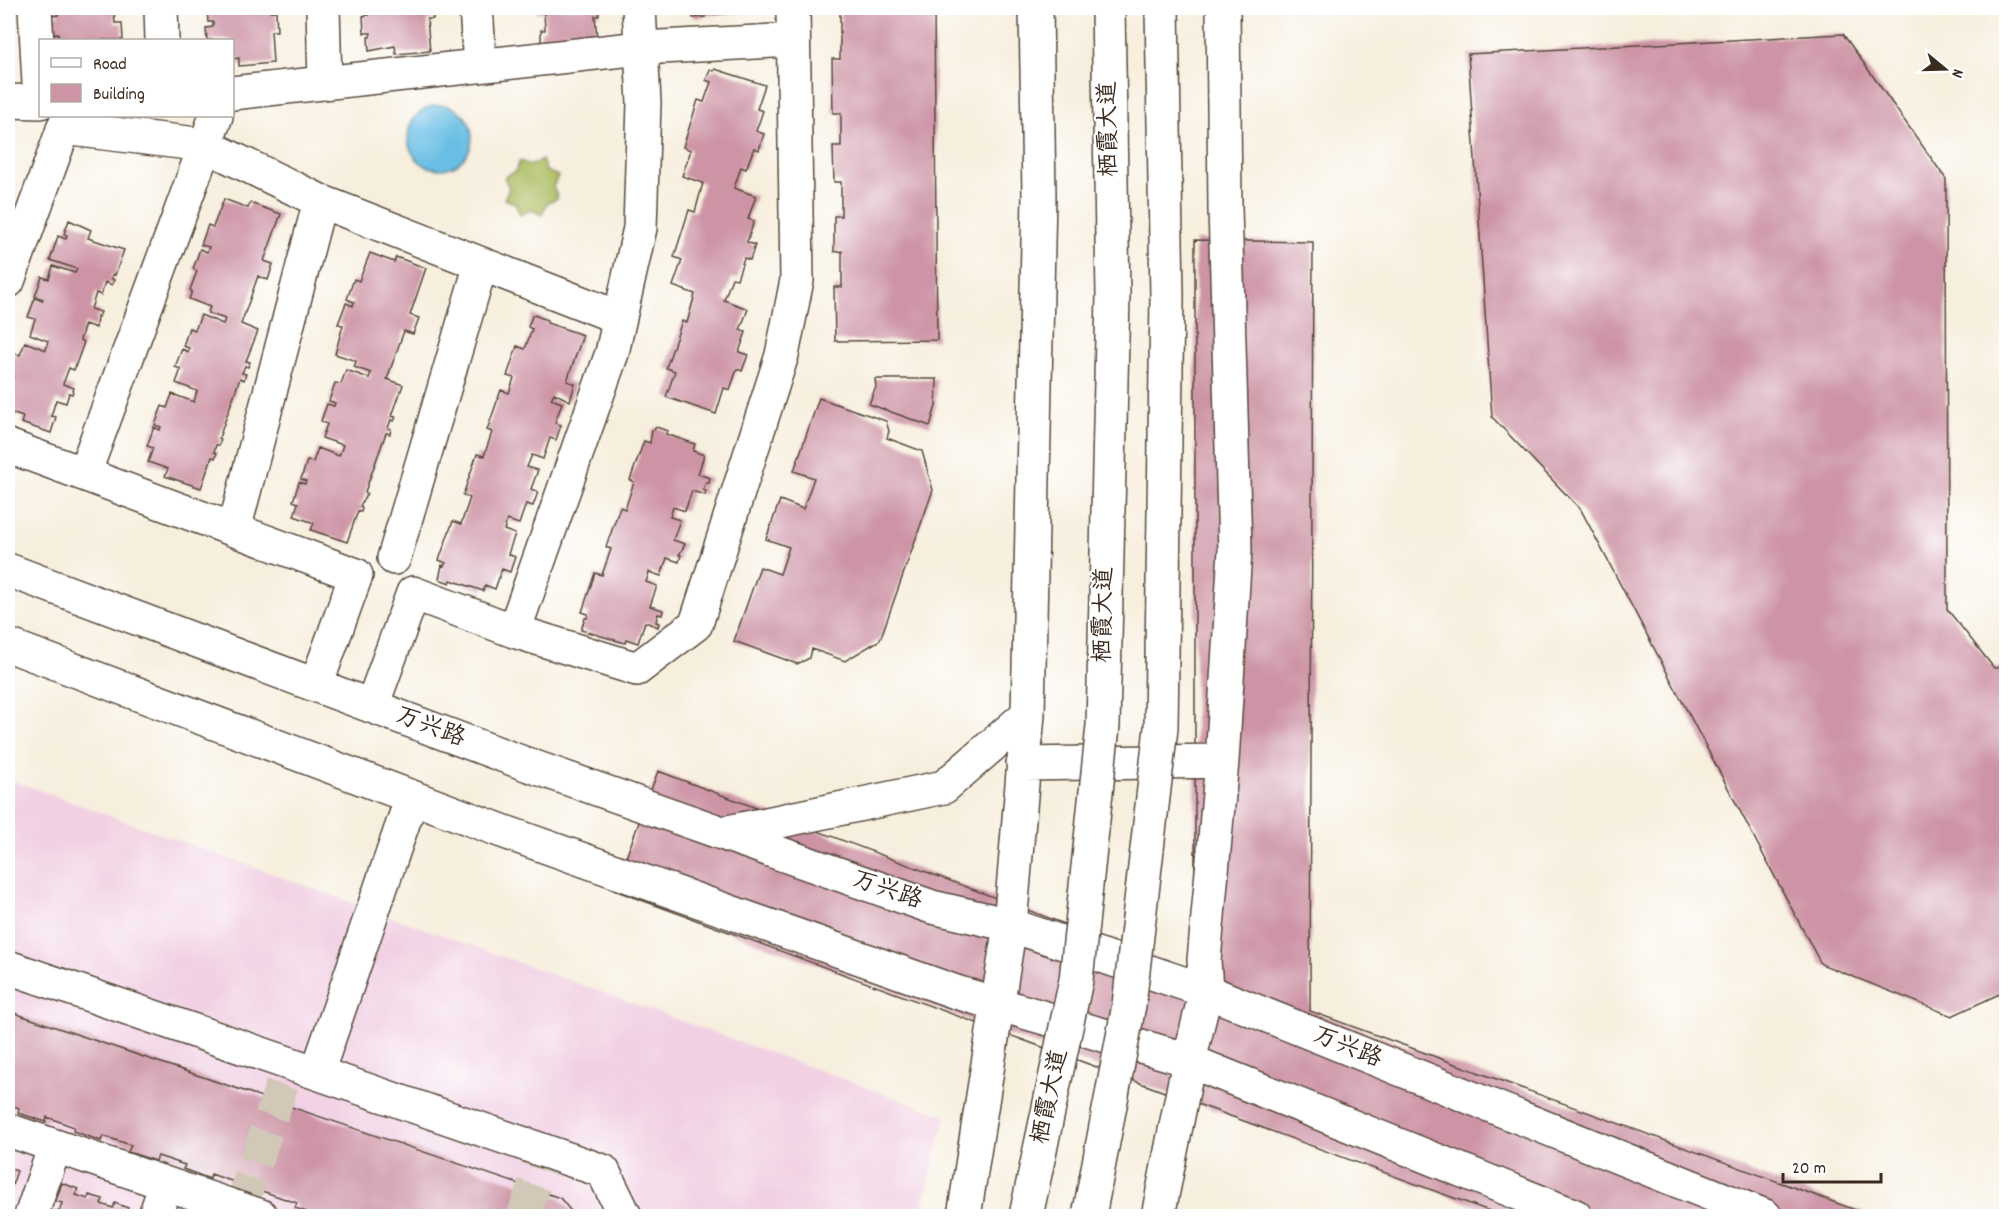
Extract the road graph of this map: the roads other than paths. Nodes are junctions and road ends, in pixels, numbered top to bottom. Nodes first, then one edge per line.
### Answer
1 (34, 8) edge
2 (161, 8) edge
3 (323, 8) edge
4 (476, 8) edge
5 (639, 8) edge
6 (793, 8) edge
7 (1036, 8) edge
8 (1108, 8) edge
9 (1162, 8) edge
10 (1223, 8) edge
11 (162, 39) edge
12 (793, 40) junction
13 (641, 48) junction
14 (480, 66) junction
15 (325, 82) junction
16 (39, 86) edge
17 (234, 93) edge
18 (8, 101) edge
19 (39, 102) edge
20 (65, 122) edge
21 (211, 130) edge
22 (320, 201) junction
23 (481, 264) junction
24 (8, 280) edge
25 (620, 318) junction
26 (8, 446) edge
27 (84, 474) junction
28 (234, 530) junction
29 (394, 558) junction
30 (8, 570) edge
31 (356, 575) junction
32 (413, 593) junction
33 (514, 631) junction
34 (8, 645) edge
35 (316, 686) junction
36 (372, 706) junction
37 (1028, 714) junction
38 (1222, 761) junction
39 (1023, 764) junction
40 (412, 797) junction
41 (723, 833) junction
42 (1010, 925) junction
43 (8, 967) edge
44 (1206, 992) junction
45 (997, 1005) junction
46 (1189, 1061) junction
47 (317, 1073) junction
48 (8, 1130) edge
49 (55, 1146) junction
50 (166, 1184) junction
51 (31, 1216) edge
52 (155, 1216) edge
53 (261, 1216) edge
54 (625, 1216) edge
55 (964, 1216) edge
56 (1026, 1216) edge
57 (1089, 1216) edge
58 (1158, 1216) edge
59 (1575, 1216) edge
60 (1764, 1216) edge

1 - 16 main road
2 - 11 main road
3 - 15 main road
4 - 14 main road
5 - 13 main road
6 - 12 main road
7 - 37 main road
8 - 56 main road, 栖霞大道, bridge
9 - 57 main road, bridge
10 - 38 main road
12 - 13 main road
12 - 33 main road
13 - 14 main road
13 - 25 main road
14 - 15 main road
15 - 17 main road
18 - 19 main road
20 - 21 main road
20 - 24 main road
21 - 22 main road
21 - 27 main road
22 - 23 main road
22 - 28 main road
23 - 25 main road
23 - 29 main road
25 - 33 main road
26 - 27 main road
27 - 28 main road
28 - 31 main road
29 - 31 main road
29 - 32 main road
30 - 35 main road, 万兴路
31 - 35 main road
32 - 33 main road
32 - 36 main road
34 - 40 main road
35 - 36 main road, 万兴路
36 - 41 main road, 万兴路
37 - 39 main road
37 - 41 main road
38 - 39 main road
38 - 44 main road
39 - 42 main road
40 - 45 main road
40 - 47 main road
41 - 42 main road, 万兴路
42 - 44 main road, 万兴路
42 - 45 main road
43 - 47 main road
44 - 46 main road
44 - 60 main road, 万兴路
45 - 46 main road
45 - 55 main road
46 - 58 main road
46 - 59 main road
47 - 54 main road
48 - 49 main road
49 - 50 main road
49 - 51 main road
50 - 52 main road
50 - 53 main road

